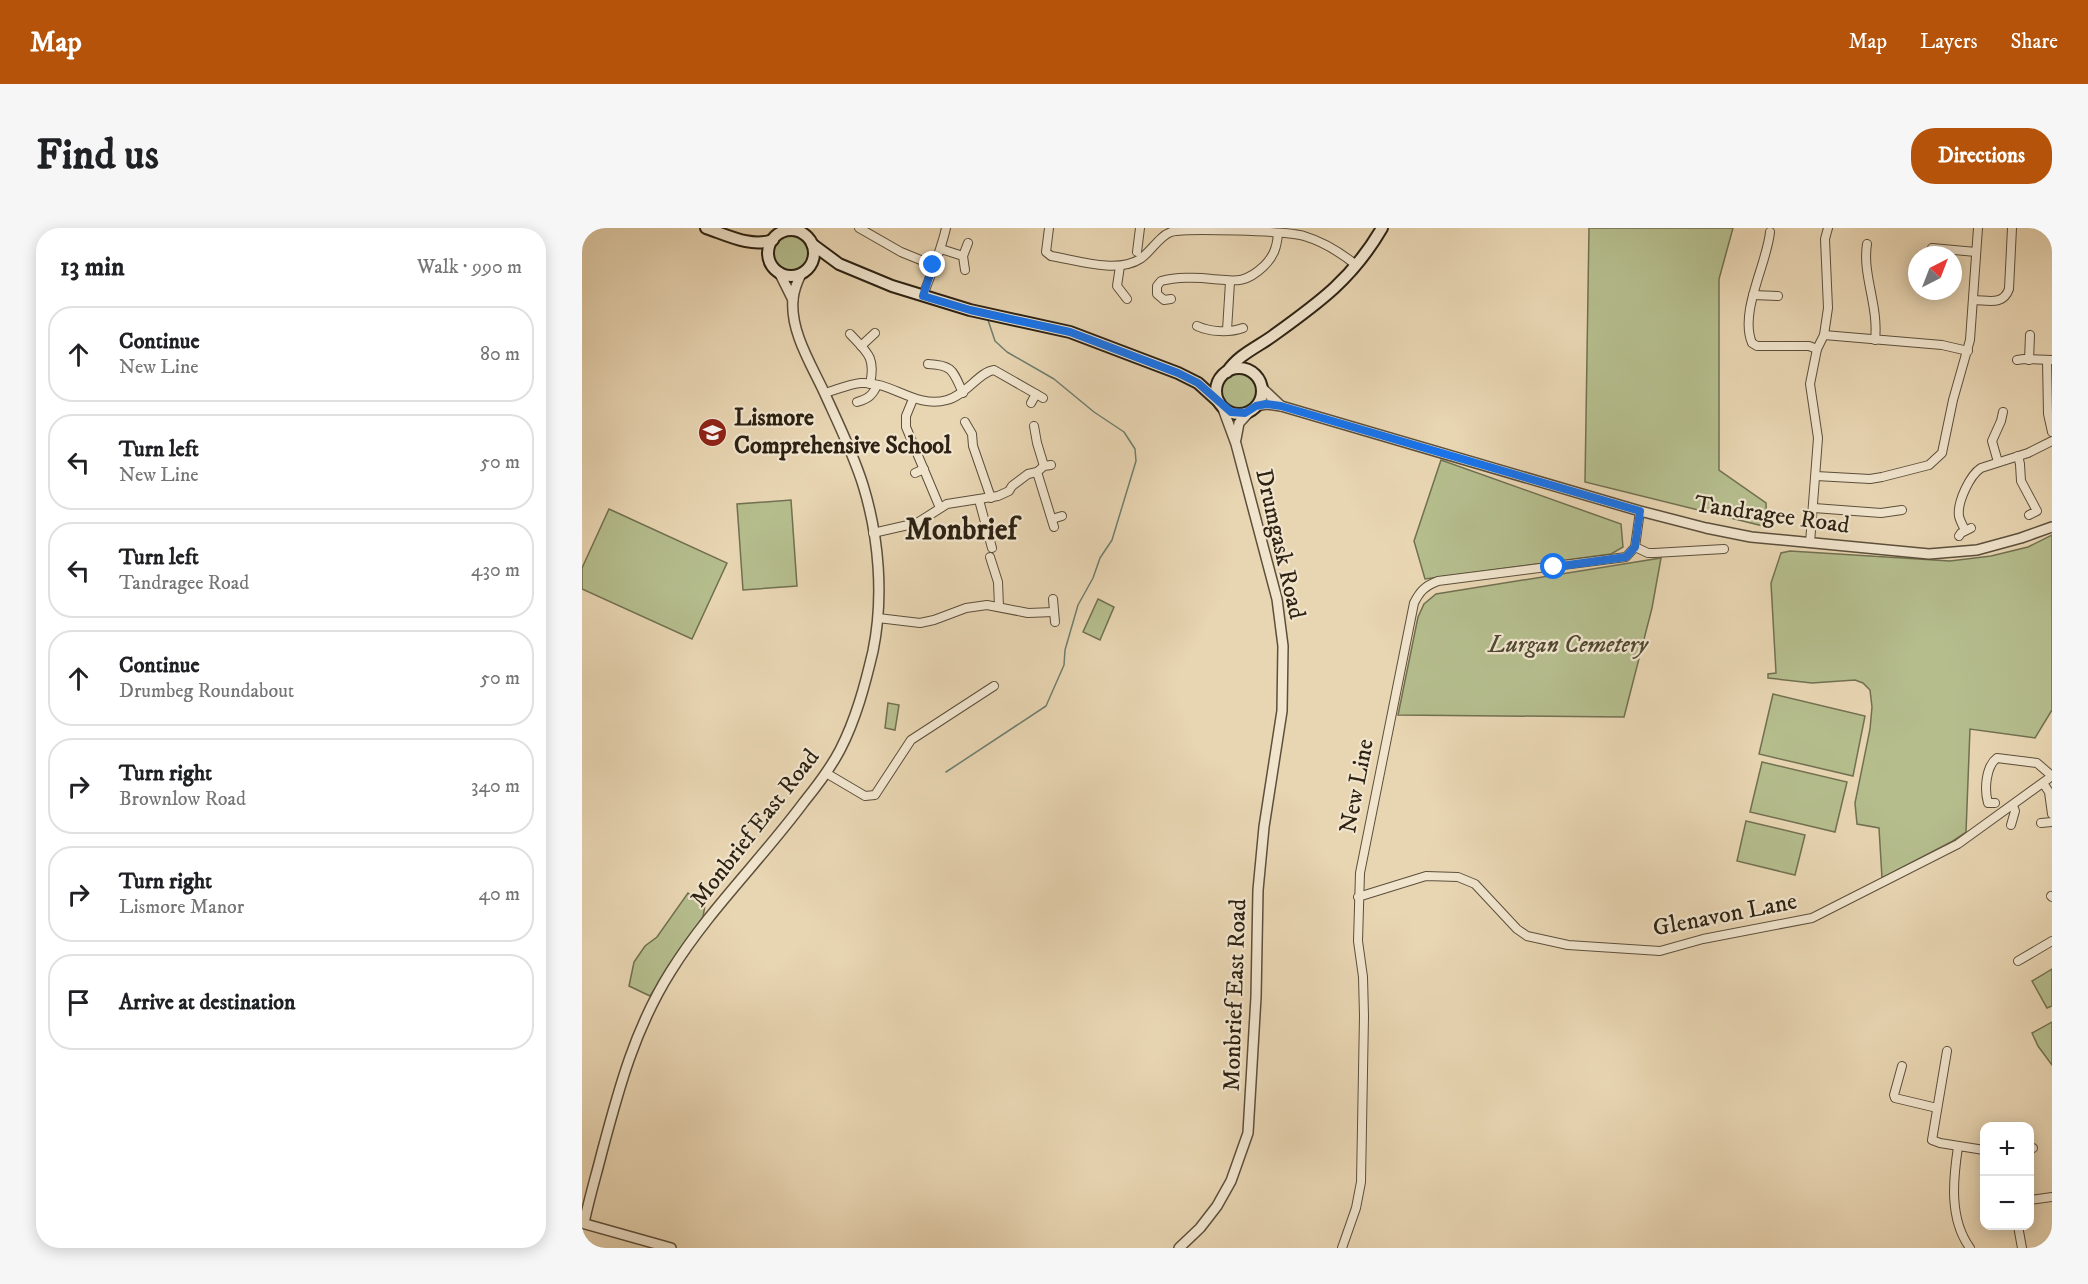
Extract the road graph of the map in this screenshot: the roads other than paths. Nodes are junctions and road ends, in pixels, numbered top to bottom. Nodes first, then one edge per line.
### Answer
1 (706, 228) edge
2 (859, 228) edge
3 (946, 228) edge
4 (1049, 228) edge
5 (1140, 228) edge
6 (1382, 228) edge
7 (1828, 228) edge
8 (1978, 228) edge
9 (2012, 228) edge
10 (784, 230) edge
11 (1167, 230) edge
12 (1199, 230) edge
13 (800, 231) edge
14 (1303, 232) edge
15 (1770, 232) dead end
16 (1278, 233) junction
17 (773, 240) junction
18 (743, 241) junction
19 (968, 243) dead end
20 (1769, 243) junction
21 (812, 244) junction
22 (1779, 244) dead end
23 (1867, 244) dead end
24 (941, 249) junction
25 (1962, 251) edge
26 (1137, 252) dead end
27 (1976, 252) junction
28 (963, 256) junction
29 (839, 264) junction
30 (933, 265) junction
31 (1356, 265) junction
32 (1120, 266) junction
33 (775, 269) junction
34 (805, 270) junction
35 (965, 270) dead end
36 (1230, 282) junction
37 (1754, 294) junction
38 (923, 296) junction
39 (1778, 296) dead end
40 (1128, 299) dead end
41 (1171, 299) dead end
42 (793, 300) junction
43 (1973, 300) junction
44 (1197, 326) dead end
45 (1243, 328) dead end
46 (1227, 330) junction
47 (875, 333) dead end
48 (850, 334) dead end
49 (1824, 335) junction
50 (2030, 335) dead end
51 (1875, 340) junction
52 (1260, 345) junction
53 (861, 346) junction
54 (1817, 349) junction
55 (1968, 351) junction
56 (2017, 360) dead end
57 (2029, 360) junction
58 (2049, 360) edge
59 (928, 364) dead end
60 (1253, 372) junction
61 (1223, 375) junction
62 (1186, 376) junction
63 (874, 384) junction
64 (1262, 388) junction
65 (825, 393) junction
66 (963, 393) junction
67 (913, 399) junction
68 (857, 402) dead end
69 (1031, 403) dead end
70 (1221, 404) junction
71 (1281, 406) junction
72 (1254, 408) junction
73 (2002, 412) dead end
74 (965, 422) dead end
75 (1046, 430) dead end
76 (2052, 432) edge
77 (2052, 441) edge
78 (1236, 444) junction
79 (2018, 456) junction
80 (1998, 462) junction
81 (924, 469) junction
82 (1037, 472) junction
83 (915, 473) dead end
84 (1816, 476) junction
85 (992, 498) junction
86 (979, 500) junction
87 (940, 508) junction
88 (1814, 508) junction
89 (1640, 511) junction
90 (1899, 514) dead end
91 (2029, 515) dead end
92 (1062, 516) dead end
93 (2052, 527) edge
94 (1965, 531) dead end
95 (873, 533) junction
96 (1810, 543) junction
97 (1635, 547) junction
98 (1724, 549) dead end
99 (1053, 599) dead end
100 (999, 607) junction
101 (1054, 612) junction
102 (878, 618) junction
103 (1055, 622) dead end
104 (994, 686) dead end
105 (1281, 724) joint
106 (826, 773) junction
107 (2052, 776) edge
108 (2043, 783) junction
109 (1995, 803) dead end
110 (2013, 806) junction
111 (2052, 814) edge
112 (2052, 822) edge
113 (2041, 823) dead end
114 (2011, 825) dead end
115 (1358, 897) junction
116 (2052, 941) edge
117 (2018, 961) dead end
118 (1947, 1051) dead end
119 (1902, 1066) dead end
120 (1937, 1108) junction
121 (1958, 1147) junction
122 (1980, 1150) edge
123 (2052, 1197) edge
124 (2034, 1199) edge
125 (583, 1223) edge
126 (2019, 1230) edge
127 (650, 1245) edge
128 (671, 1248) edge
129 (1179, 1248) edge
130 (1342, 1248) edge
131 (1970, 1248) edge
132 (2022, 1248) edge

1 - 18 main road
2 - 30 street
3 - 24 street
4 - 32 street
5 - 26 street
6 - 31 main road
7 - 49 street
8 - 27 street
9 - 43 street
10 - 13 main road
10 - 17 main road
11 - 12 street
11 - 32 street
12 - 16 street
13 - 21 main road
14 - 16 street
14 - 31 street
15 - 20 street
16 - 36 street
17 - 18 main road
17 - 33 main road
18 - 33 main road
19 - 28 street
20 - 22 street
20 - 37 street
21 - 29 main road
21 - 34 main road
23 - 51 street
24 - 28 street
24 - 30 street
25 - 27 street
27 - 43 street
28 - 35 street
29 - 34 main road
29 - 38 main road
30 - 38 street
31 - 52 main road
32 - 40 street
33 - 34 main road
33 - 42 street
34 - 42 street, Monbrief East Road
36 - 41 street
36 - 46 street
37 - 39 street
37 - 54 street
38 - 62 main road
42 - 65 street, Monbrief East Road
43 - 55 street
44 - 46 street
45 - 46 street
47 - 53 street
48 - 53 street
49 - 51 street
49 - 54 street
50 - 57 street
51 - 55 street
52 - 60 main road
52 - 61 main road
53 - 63 street
54 - 84 street
55 - 84 street
56 - 57 street
57 - 58 street
58 - 76 street
59 - 66 street
60 - 61 main road
60 - 64 main road
61 - 62 main road
61 - 70 main road
62 - 70 main road
63 - 65 street
63 - 67 street
63 - 68 street
64 - 71 street, Tandragee Road
64 - 72 main road
65 - 95 street, Monbrief East Road
66 - 67 street
66 - 69 street
67 - 81 street
70 - 72 main road
70 - 78 street, Drumgask Road
71 - 72 street, Tandragee Road
71 - 89 street, Tandragee Road
72 - 78 street
73 - 80 street
74 - 85 street
75 - 82 street
77 - 79 street
78 - 105 street, Drumgask Road
79 - 80 street
79 - 91 street
80 - 94 street
81 - 83 street
81 - 87 street
82 - 85 street
82 - 92 street
84 - 88 street
85 - 86 street
86 - 87 street
86 - 100 street
87 - 95 street
88 - 90 street
88 - 96 street
89 - 96 street, Tandragee Road
89 - 97 street
93 - 96 street, Tandragee Road
95 - 102 street, Monbrief East Road
97 - 98 street
97 - 115 street, New Line
99 - 101 street
100 - 101 street
100 - 102 street
101 - 103 street
102 - 106 street, Monbrief East Road
104 - 106 street
105 - 129 street, Monbrief East Road
106 - 125 street, Monbrief East Road
107 - 108 street, Glenavon Lane
107 - 109 street
108 - 110 street, Glenavon Lane
108 - 111 street
110 - 114 street
110 - 115 street, Glenavon Lane
112 - 113 street
115 - 130 street, New Line
116 - 117 street
118 - 120 street
119 - 120 street
120 - 121 street
121 - 122 street
121 - 131 street
123 - 124 street
125 - 127 street, Monbrief East Road
126 - 132 street
127 - 128 street, Monbrief East Road

